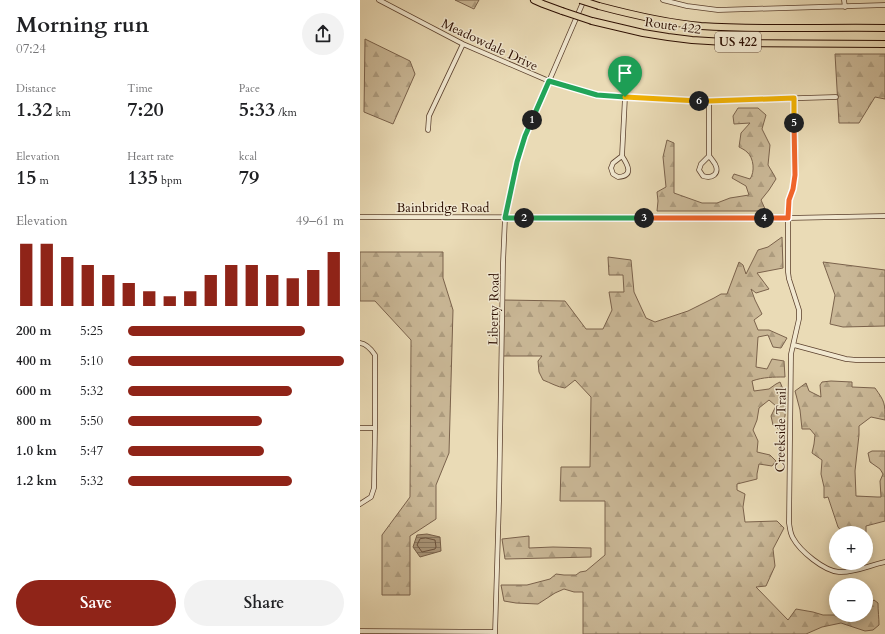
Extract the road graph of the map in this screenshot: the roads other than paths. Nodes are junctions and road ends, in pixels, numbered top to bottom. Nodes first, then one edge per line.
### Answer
1 (380, 0) edge
2 (534, 0) edge
3 (580, 0) edge
4 (584, 0) edge
5 (664, 0) edge
6 (844, 0) edge
7 (885, 5) edge
8 (845, 7) junction
9 (885, 28) edge
10 (463, 44) junction
11 (885, 44) edge
12 (549, 81) junction
13 (625, 97) junction
14 (836, 97) dead end
15 (794, 98) junction
16 (709, 101) junction
17 (428, 130) dead end
18 (622, 156) junction
19 (709, 156) junction
20 (885, 216) edge
21 (360, 217) edge
22 (505, 218) junction
23 (788, 218) junction
24 (360, 343) edge
25 (794, 345) junction
26 (885, 360) edge
27 (360, 428) edge
28 (375, 428) junction
29 (360, 504) edge
30 (885, 562) edge
31 (360, 631) edge
32 (392, 633) edge
33 (495, 633) edge

1 - 10 street, Meadowdale Drive
2 - 11 highway, Route 422 / US 422, bridge
3 - 9 highway, Route 422 / US 422, bridge
4 - 12 street, Liberty Road
5 - 8 street
6 - 8 street
7 - 8 street
10 - 12 street, Meadowdale Drive
10 - 17 street
12 - 13 street, Meadowdale Drive
12 - 22 street, Liberty Road
13 - 16 street, Meadowdale Drive
13 - 18 street
14 - 15 street, Meadowdale Drive
15 - 16 street, Meadowdale Drive
15 - 23 street, Creekside Trail
16 - 19 street
18 - 18 street
19 - 19 street
20 - 23 street, Bainbridge Road
21 - 22 street, Bainbridge Road
22 - 23 street, Bainbridge Road
22 - 33 street, Liberty Road
23 - 25 street, Creekside Trail
24 - 28 street
25 - 26 street
25 - 30 street, Creekside Trail
27 - 28 street
28 - 29 street
31 - 32 street
32 - 33 street

